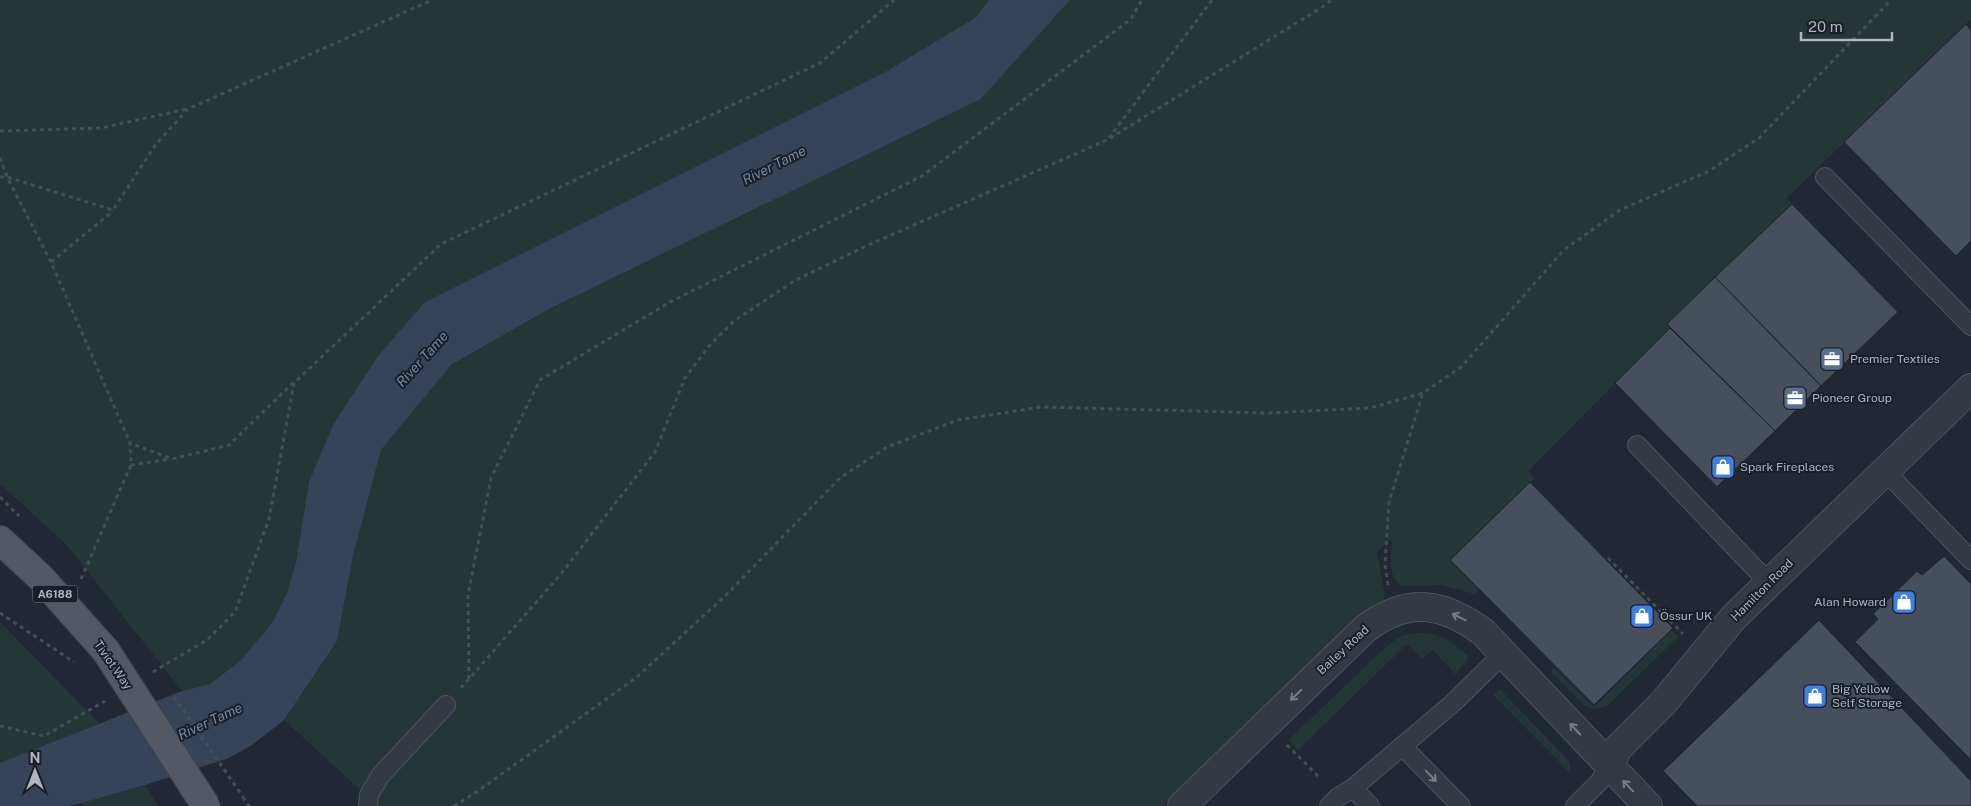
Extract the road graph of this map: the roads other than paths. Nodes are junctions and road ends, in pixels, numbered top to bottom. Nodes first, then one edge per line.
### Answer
1 (1825, 177) dead end
2 (1971, 326) edge
3 (1971, 388) edge
4 (1636, 444) dead end
5 (1885, 471) junction
6 (0, 540) edge
7 (1971, 560) edge
8 (1769, 583) junction
9 (1504, 653) junction
10 (446, 705) road end
11 (1402, 746) junction
12 (1609, 765) junction
13 (1340, 797) edge
14 (206, 806) edge
15 (368, 806) edge
16 (1182, 806) edge
17 (1370, 806) edge
18 (1461, 806) edge
19 (1575, 806) edge
20 (1648, 806) edge

1 - 2 lane
3 - 5 street, Hamilton Road
4 - 8 lane
5 - 7 lane
5 - 8 street, Hamilton Road
6 - 14 main road, Tiviot Way / A6188, bridge
8 - 12 street, Hamilton Road
9 - 11 lane
12 -> 9 street, Bailey Road
9 -> 16 street, Bailey Road
10 - 15 lane
11 - 13 lane
11 -> 18 lane
12 - 19 lane
20 -> 12 street
13 - 17 lane

